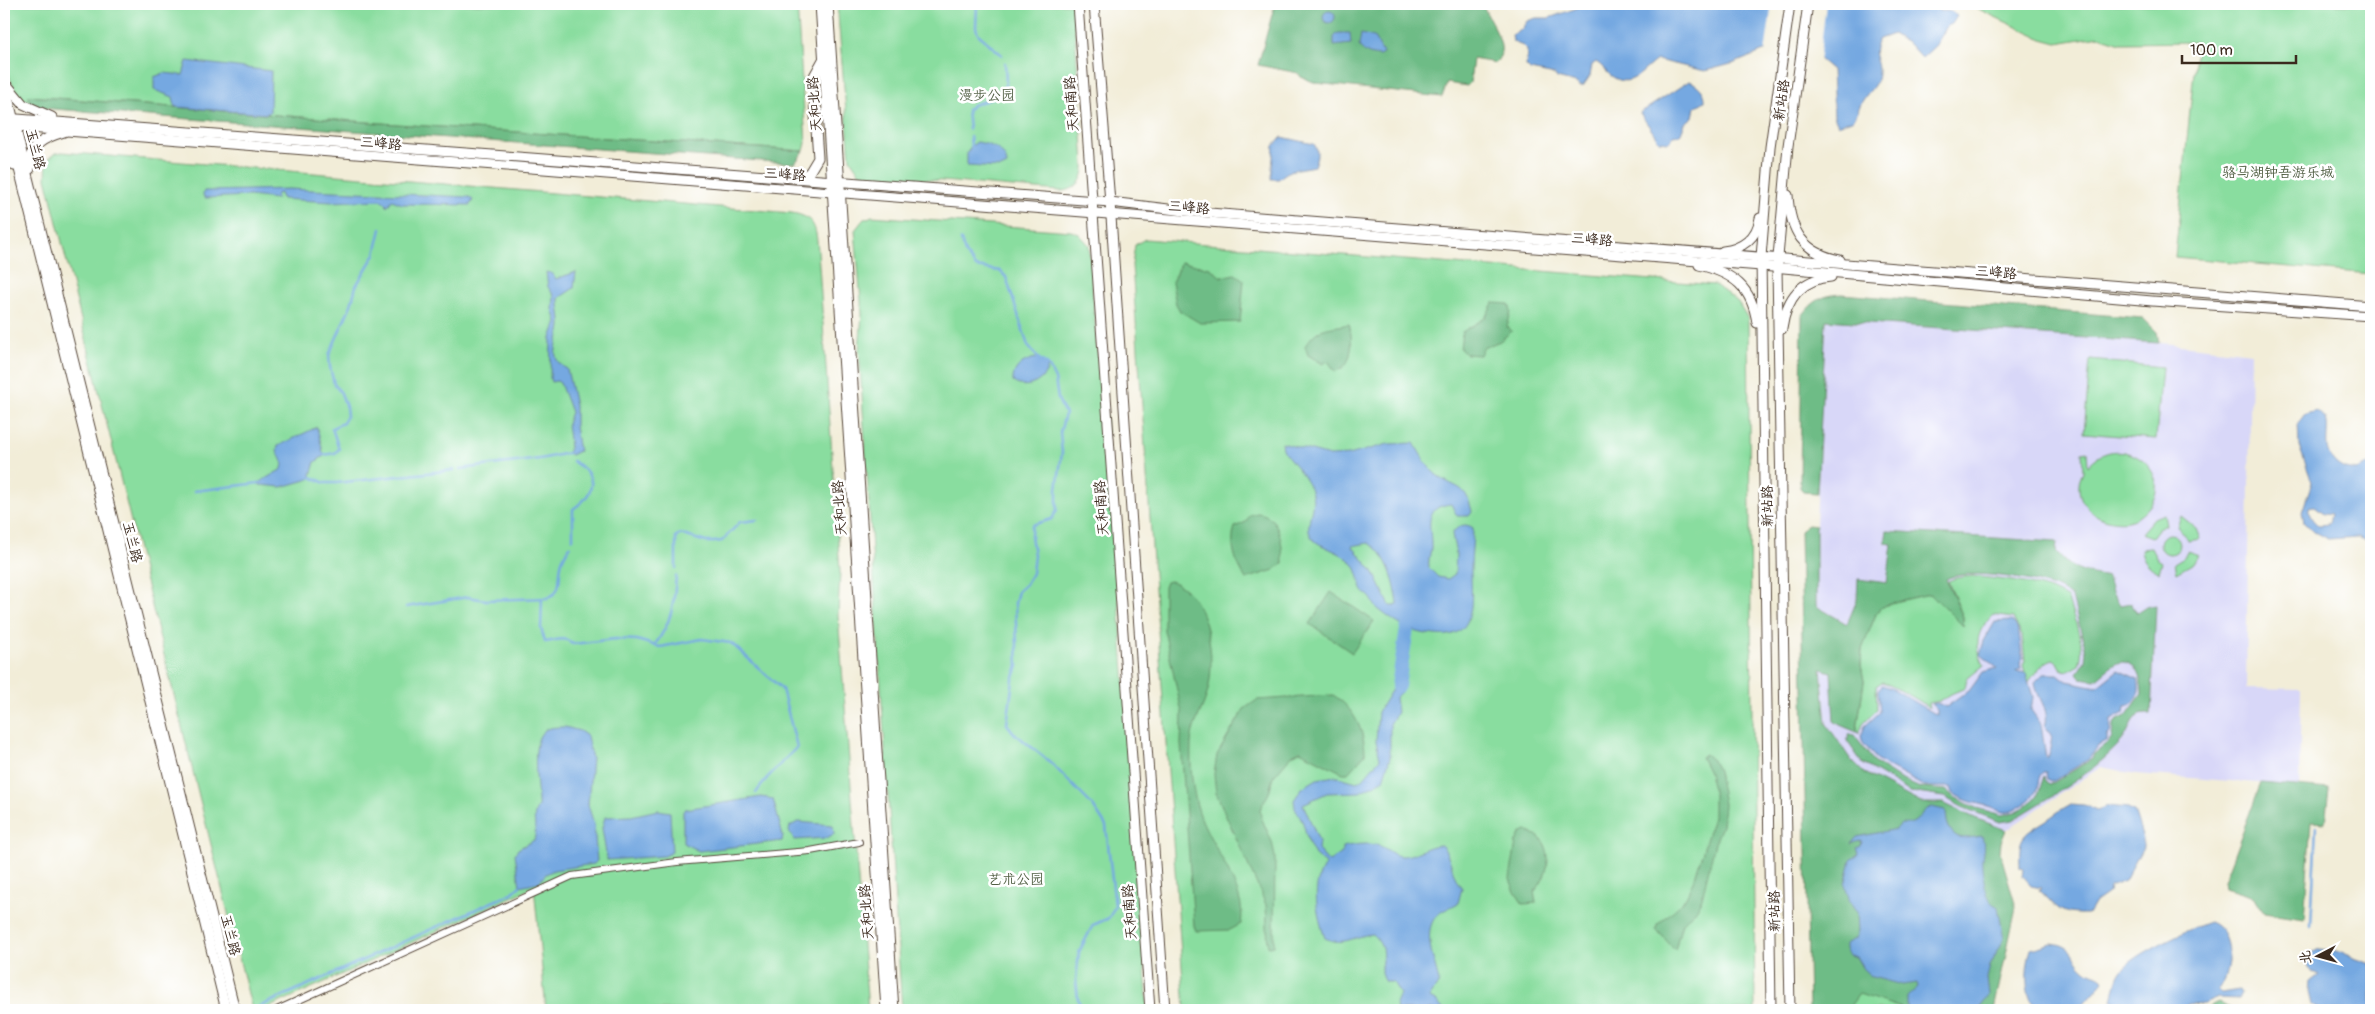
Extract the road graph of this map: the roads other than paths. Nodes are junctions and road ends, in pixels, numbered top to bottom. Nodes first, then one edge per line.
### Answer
1 (820, 4) edge
2 (828, 4) edge
3 (1078, 4) edge
4 (1094, 4) edge
5 (1790, 4) edge
6 (1808, 4) edge
7 (824, 58) junction
8 (4, 76) edge
9 (4, 81) edge
10 (4, 108) edge
11 (9, 122) edge
12 (69, 126) junction
13 (4, 149) edge
14 (1769, 161) junction
15 (1786, 163) junction
16 (792, 179) junction
17 (837, 187) junction
18 (28, 190) junction
19 (1092, 201) junction
20 (1110, 202) junction
21 (1094, 212) junction
22 (1111, 214) junction
23 (1672, 254) junction
24 (1761, 262) junction
25 (1778, 263) junction
26 (1882, 272) junction
27 (2371, 306) edge
28 (2371, 316) edge
29 (1762, 362) junction
30 (1778, 364) junction
31 (859, 842) dead end
32 (226, 1010) edge
33 (235, 1010) edge
34 (277, 1010) edge
35 (886, 1010) edge
36 (894, 1010) edge
37 (1150, 1010) edge
38 (1166, 1010) edge
39 (1771, 1010) edge
40 (1790, 1010) edge

1 - 7 street, 天和北路
2 - 17 street, 天和北路
3 - 19 street, 天和南路
4 - 20 street
5 - 14 street, 新站路
6 - 15 street, 新站路
7 - 16 street
7 - 17 street, 天和北路
8 - 12 street
9 - 11 street, 玉兰路
10 - 11 street, 玉兰路
11 - 12 street, 三峰路
11 - 18 street, 玉兰路
12 - 16 street, 三峰路
12 - 17 street, 三峰路
12 - 18 street
13 - 18 street
14 - 23 street
14 - 24 street, 新站路
15 - 25 street, 新站路
15 - 26 street
16 - 17 street, 三峰路
17 - 19 street, 三峰路
17 - 21 street, 三峰路
17 - 35 street, 天和北路
17 - 36 street, 天和北路
18 - 32 street, 玉兰路
18 - 33 street, 玉兰路
19 - 20 street, 三峰路
19 - 21 street, 天和南路
20 - 22 street
20 - 23 street, 三峰路
21 - 22 street, 三峰路
21 - 37 street, 天和南路
22 - 23 street, 三峰路
22 - 38 street
23 - 24 street, 三峰路
23 - 29 street
24 - 25 street, 三峰路
24 - 29 street, 新站路
25 - 26 street, 三峰路
25 - 30 street, 新站路
26 - 27 street, 三峰路
26 - 28 street, 三峰路
26 - 30 street
29 - 39 street, 新站路
30 - 40 street, 新站路
31 - 34 street

